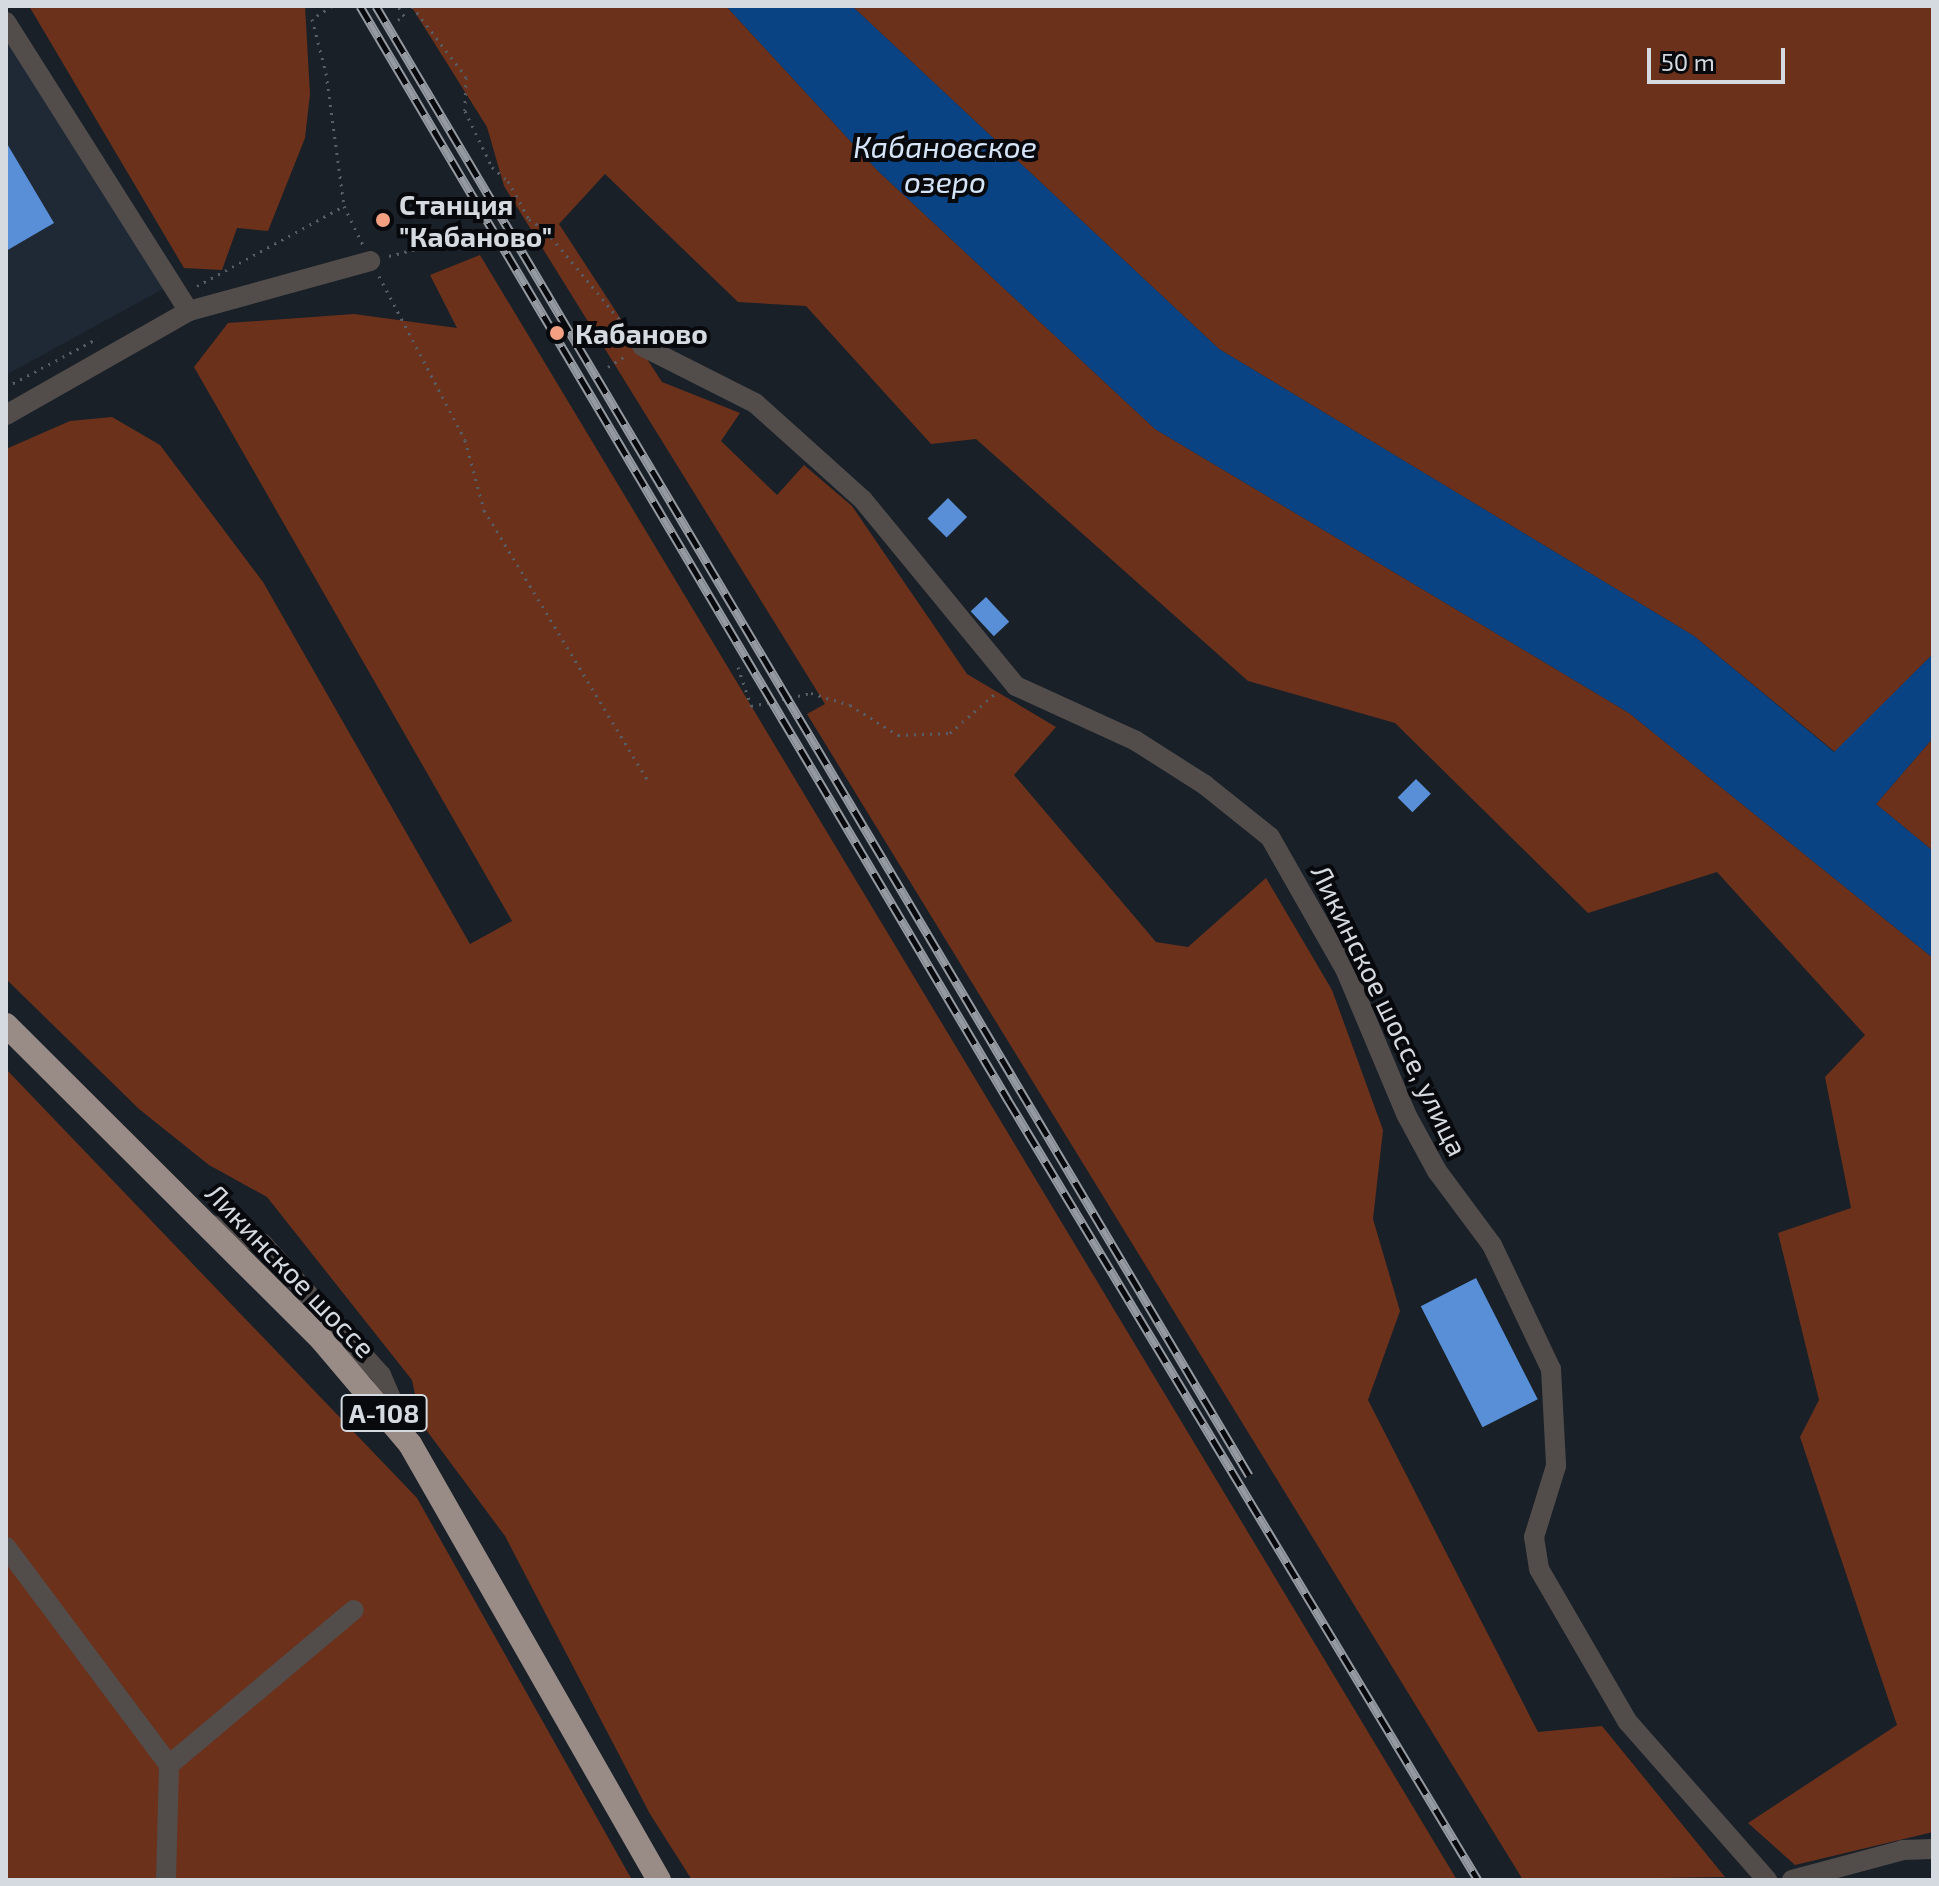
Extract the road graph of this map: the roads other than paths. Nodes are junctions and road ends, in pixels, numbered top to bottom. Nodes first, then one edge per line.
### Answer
1 (6, 22) edge
2 (370, 261) road end
3 (189, 311) junction
4 (642, 346) road end
5 (6, 415) edge
6 (6, 1025) edge
7 (6, 1547) edge
8 (354, 1610) dead end
9 (169, 1765) junction
10 (1933, 1849) edge
11 (166, 1880) edge
12 (659, 1880) edge
13 (1767, 1880) edge
14 (1792, 1880) edge

1 - 3 street
2 - 3 street
3 - 5 street
4 - 13 street, Ликинское шоссе, улица
6 - 12 highway, Ликинское шоссе / А-108
7 - 9 street
8 - 9 street
9 - 11 street
10 - 14 street

